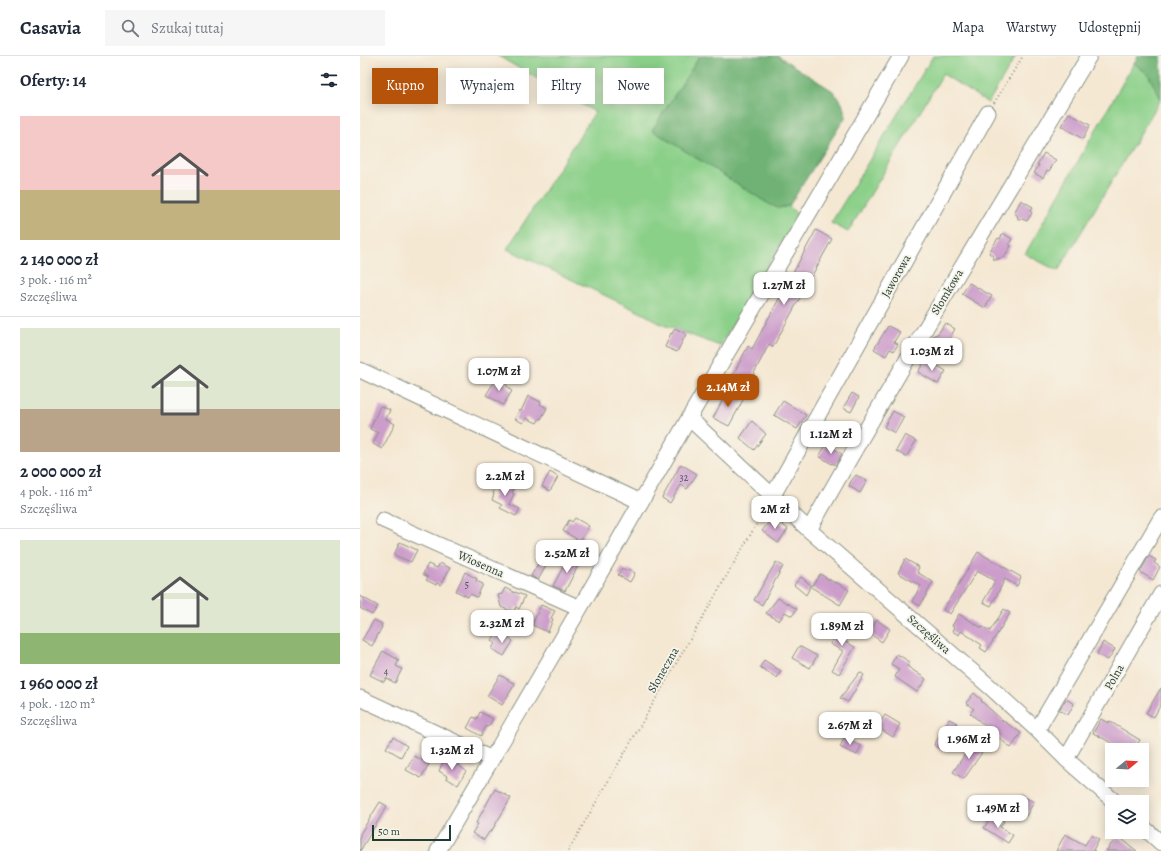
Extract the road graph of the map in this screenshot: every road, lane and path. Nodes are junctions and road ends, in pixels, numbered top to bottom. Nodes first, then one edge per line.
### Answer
1 (901, 56) edge
2 (1023, 56) edge
3 (1089, 56) edge
4 (988, 113) joint
5 (360, 370) edge
6 (689, 418) junction
7 (772, 497) junction
8 (641, 502) junction
9 (1161, 518) edge
10 (383, 520) dead end
11 (809, 530) junction
12 (1161, 594) edge
13 (580, 608) junction
14 (360, 698) edge
15 (1037, 730) junction
16 (492, 759) junction
17 (1066, 759) junction
18 (1107, 795) edge
19 (1149, 832) edge
20 (1161, 843) edge
21 (438, 851) edge
22 (568, 851) edge

1 - 6 street
2 - 4 path
3 - 11 street, Słomkowa
4 - 7 street, Jaworowa
5 - 8 street
6 - 7 street, Szczęśliwa
6 - 8 street
7 - 11 street, Szczęśliwa
7 - 22 path, Słoneczna
8 - 13 street
9 - 15 street
10 - 13 street, Wiosenna
11 - 15 street, Szczęśliwa
12 - 17 street, Polna
13 - 16 street
14 - 16 street
15 - 17 street, Szczęśliwa
16 - 21 street
17 - 18 street, Szczęśliwa
19 - 20 street

